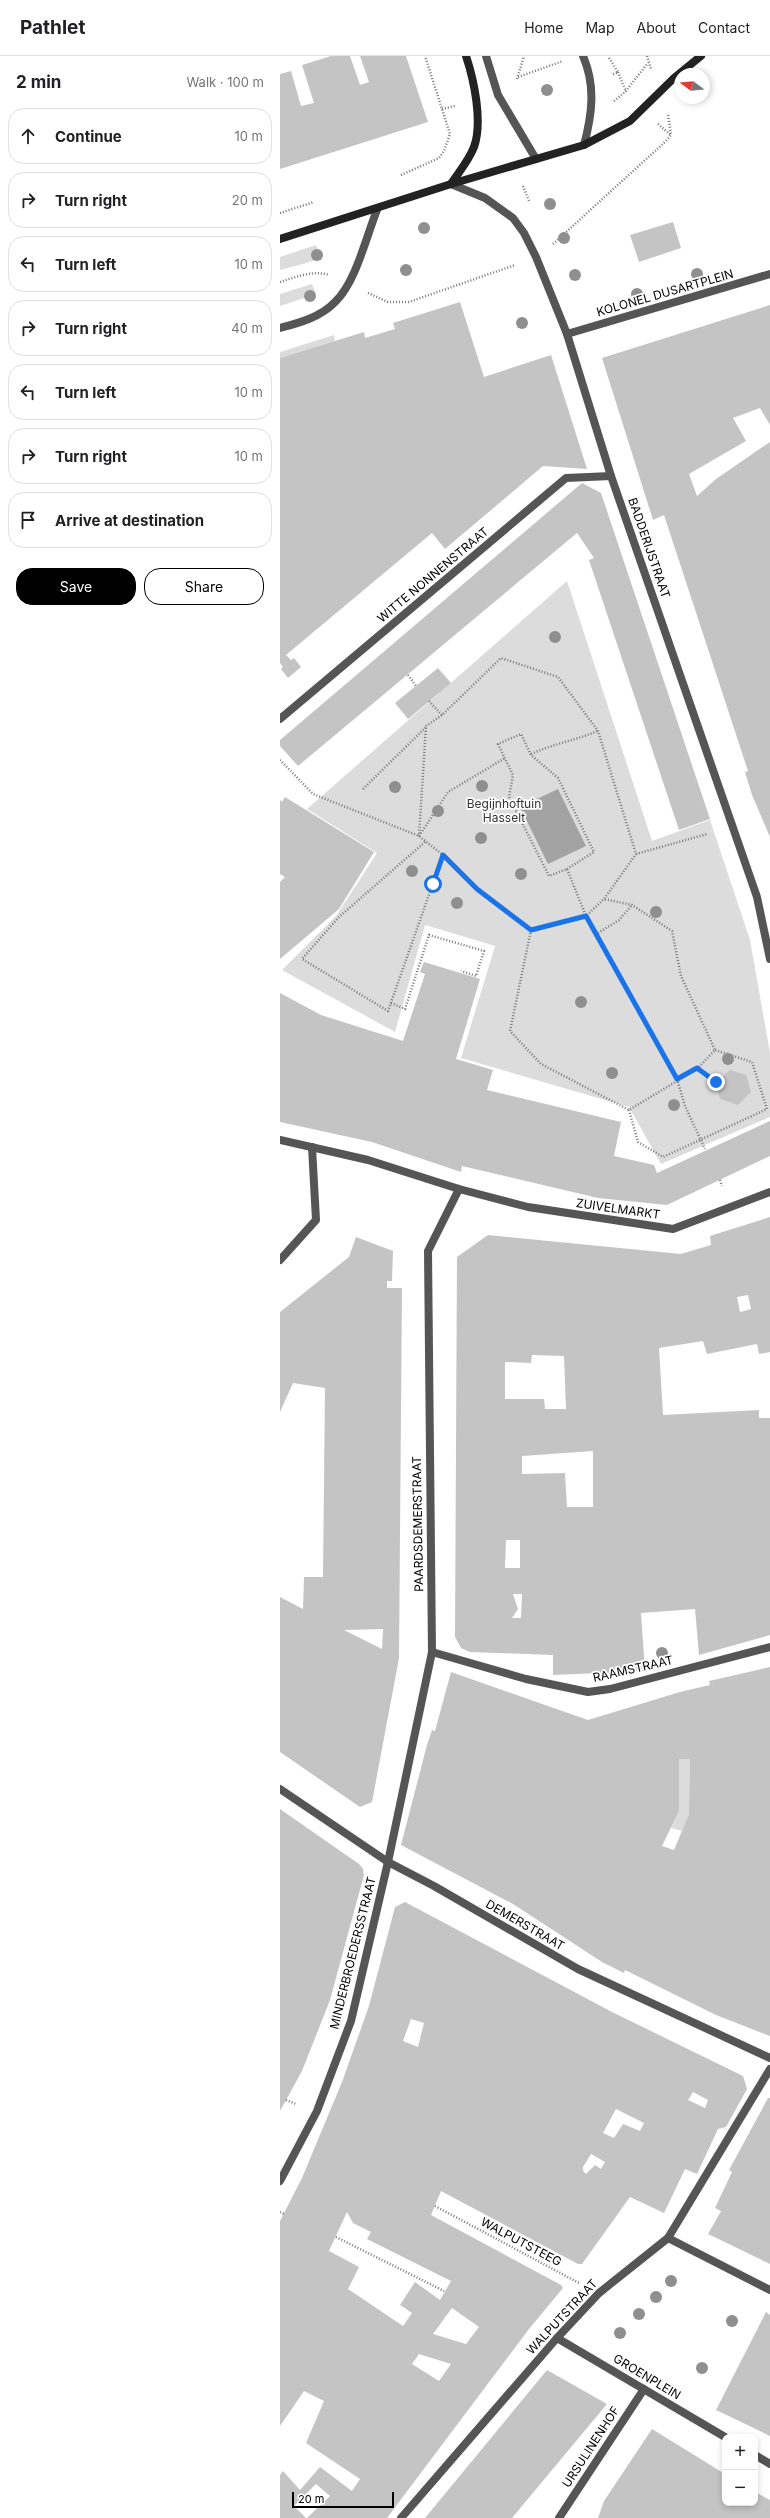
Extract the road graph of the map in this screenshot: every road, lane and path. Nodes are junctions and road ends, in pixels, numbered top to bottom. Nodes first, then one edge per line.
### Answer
1 (425, 56) edge
2 (466, 56) edge
3 (486, 56) edge
4 (584, 56) edge
5 (647, 56) edge
6 (701, 56) edge
7 (567, 60) dead end
8 (648, 63) junction
9 (518, 77) dead end
10 (661, 90) junction
11 (591, 120) junction
12 (450, 134) junction
13 (476, 140) junction
14 (584, 145) junction
15 (536, 159) junction
16 (398, 176) dead end
17 (451, 184) junction
18 (318, 201) dead end
19 (377, 210) junction
20 (280, 213) edge
21 (280, 239) edge
22 (547, 250) dead end
23 (536, 257) junction
24 (770, 274) edge
25 (280, 282) edge
26 (348, 284) junction
27 (280, 328) edge
28 (567, 334) junction
29 (611, 476) junction
30 (408, 675) dead end
31 (416, 686) dead end
32 (429, 701) dead end
33 (442, 715) junction
34 (280, 719) edge
35 (426, 726) junction
36 (598, 731) junction
37 (531, 754) junction
38 (505, 758) junction
39 (280, 760) edge
40 (363, 789) dead end
41 (707, 834) dead end
42 (419, 836) junction
43 (425, 842) junction
44 (636, 854) junction
45 (443, 855) junction
46 (567, 869) junction
47 (604, 899) junction
48 (632, 905) junction
49 (586, 916) junction
50 (531, 930) junction
51 (598, 933) junction
52 (770, 959) edge
53 (461, 971) dead end
54 (391, 1002) junction
55 (716, 1050) junction
56 (697, 1068) junction
57 (677, 1079) junction
58 (716, 1082) dead end
59 (628, 1110) junction
60 (280, 1140) edge
61 (701, 1140) junction
62 (312, 1147) junction
63 (706, 1149) dead end
64 (459, 1189) junction
65 (770, 1192) edge
66 (280, 1260) edge
67 (770, 1646) edge
68 (432, 1652) junction
69 (280, 1789) edge
70 (388, 1862) junction
71 (770, 2058) edge
72 (770, 2069) edge
73 (280, 2181) edge
74 (435, 2206) dead end
75 (280, 2212) edge
76 (284, 2214) dead end
77 (336, 2237) dead end
78 (668, 2238) junction
79 (770, 2290) edge
80 (444, 2291) dead end
81 (599, 2294) junction
82 (557, 2338) junction
83 (644, 2389) junction
84 (722, 2435) edge
85 (758, 2457) edge
86 (770, 2464) edge
87 (401, 2518) edge
88 (559, 2518) edge

1 - 12 path
2 - 13 main road
3 - 15 street
4 - 11 street
5 - 8 path
6 - 10 main road
7 - 9 path
8 - 10 path
8 - 11 path
10 - 14 main road
10 - 22 path
11 - 14 street
12 - 13 path
12 - 16 path
13 - 17 main road
14 - 15 main road
15 - 17 main road
17 - 19 main road
17 - 23 street, BADDERIJSTRAAT
18 - 20 path
19 - 21 main road
19 - 26 street
23 - 26 path
23 - 28 street, BADDERIJSTRAAT
24 - 28 street, KOLONEL DUSARTPLEIN
25 - 26 path
26 - 27 street
28 - 29 street, BADDERIJSTRAAT
29 - 34 street, WITTE NONNENSTRAAT
29 - 52 street, BADDERIJSTRAAT
30 - 31 path
32 - 33 path
33 - 35 path
33 - 36 path
35 - 40 path
35 - 42 path
36 - 37 path
36 - 44 path
37 - 38 path
37 - 46 path
38 - 42 path
38 - 46 path
39 - 42 path
41 - 44 path
42 - 43 path
43 - 45 path
43 - 54 path
44 - 47 path
45 - 50 path
45 - 54 path
46 - 49 path
47 - 48 path
47 - 49 path
48 - 51 path
48 - 55 path
49 - 50 path
49 - 51 path
50 - 59 path
51 - 57 path
53 - 54 path
55 - 56 path
55 - 61 path
56 - 57 path
56 - 58 path
57 - 59 path
57 - 61 path
59 - 61 path
60 - 62 street, ZUIVELMARKT
61 - 63 path
62 - 64 street, ZUIVELMARKT
62 - 66 street
64 - 65 street, ZUIVELMARKT
64 - 68 street, PAARDSDEMERSTRAAT
67 - 68 street, RAAMSTRAAT
68 - 70 street, PAARDSDEMERSTRAAT
69 - 70 street, DEMERSTRAAT
70 - 71 street, DEMERSTRAAT
70 - 73 street, MINDERBROEDERSSTRAAT
72 - 78 street, WALPUTSTRAAT
74 - 81 path, WALPUTSTEEG
75 - 76 path
77 - 80 path
78 - 79 street
78 - 81 street, WALPUTSTRAAT
81 - 82 street, WALPUTSTRAAT
82 - 83 street, GROENPLEIN
82 - 87 street, WALPUTSTRAAT
83 - 84 street, GROENPLEIN
83 - 88 street, URSULINENHOF
85 - 86 street

